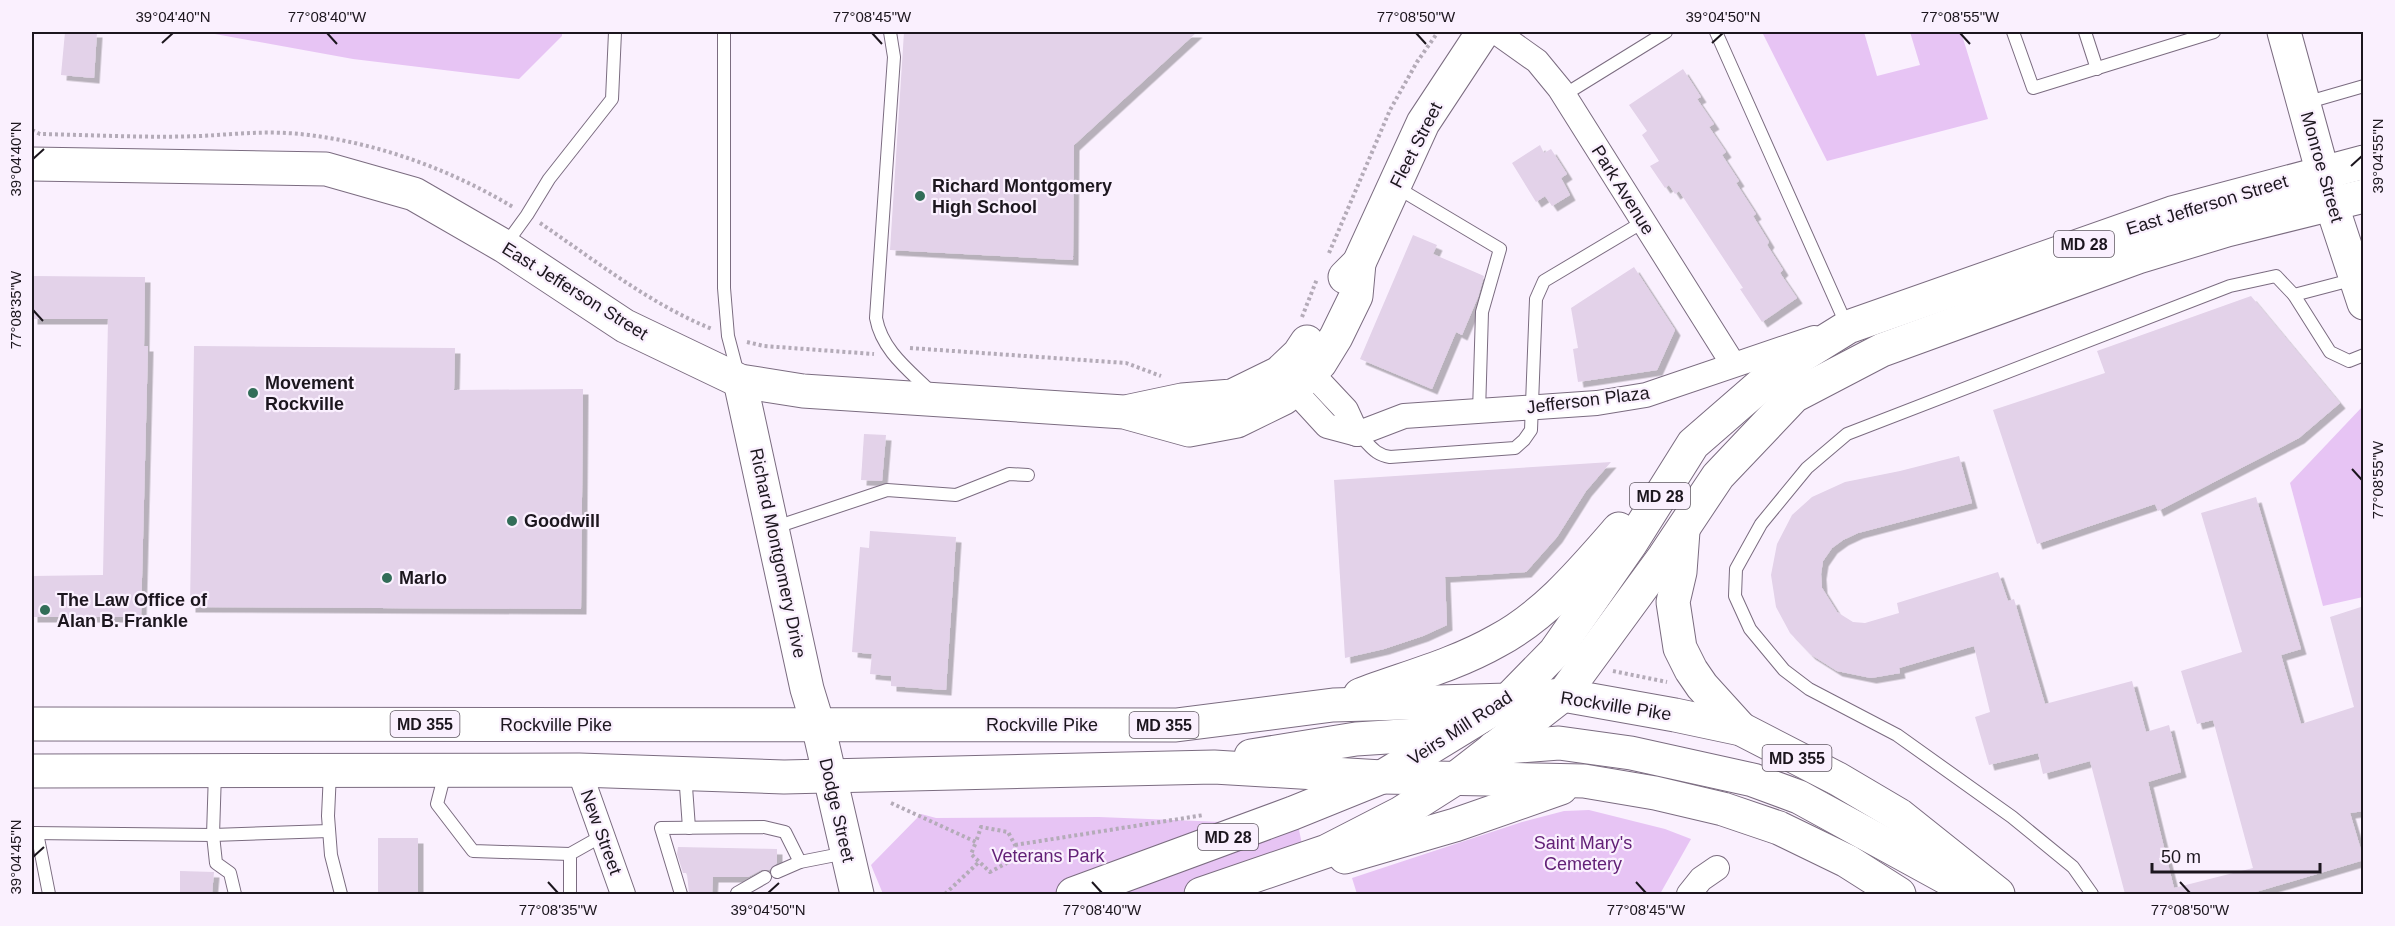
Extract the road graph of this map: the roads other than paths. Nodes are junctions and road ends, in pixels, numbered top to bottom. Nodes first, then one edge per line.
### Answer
1 (615, 32) edge
2 (724, 32) edge
3 (890, 32) edge
4 (1483, 32) edge
5 (1496, 32) edge
6 (1666, 32) edge
7 (1716, 32) edge
8 (2013, 32) edge
9 (2085, 32) edge
10 (2214, 32) edge
11 (2284, 32) edge
12 (2097, 69) junction
13 (2364, 86) edge
14 (1563, 95) junction
15 (2304, 104) junction
16 (2364, 162) edge
17 (32, 164) edge
18 (2323, 171) junction
19 (1395, 187) junction
20 (2364, 196) edge
21 (2331, 204) junction
22 (1643, 222) junction
23 (504, 246) junction
24 (2360, 291) edge
25 (2294, 295) junction
26 (1848, 327) junction
27 (1882, 350) joint
28 (2364, 355) edge
29 (1733, 364) junction
30 (1295, 374) junction
31 (740, 381) junction
32 (940, 400) junction
33 (1531, 408) junction
34 (1479, 412) junction
35 (1356, 434) junction
36 (1693, 444) junction
37 (1028, 475) dead end
38 (772, 528) junction
39 (1683, 530) junction
40 (1563, 695) junction
41 (1508, 700) junction
42 (1333, 705) junction
43 (32, 724) edge
44 (818, 725) junction
45 (1740, 729) junction
46 (1455, 732) junction
47 (1499, 747) junction
48 (1214, 767) junction
49 (445, 770) junction
50 (579, 770) junction
51 (32, 771) edge
52 (215, 771) junction
53 (330, 771) junction
54 (685, 772) junction
55 (829, 776) junction
56 (1382, 777) junction
57 (1456, 778) junction
58 (1584, 781) junction
59 (689, 828) junction
60 (329, 831) junction
61 (34, 833) edge
62 (213, 835) junction
63 (602, 836) junction
64 (847, 853) junction
65 (570, 854) junction
66 (800, 862) junction
67 (1717, 868) dead end
68 (1215, 890) edge
69 (737, 893) edge
70 (855, 893) edge
71 (48, 894) edge
72 (235, 894) edge
73 (340, 894) edge
74 (570, 894) edge
75 (623, 894) edge
76 (681, 894) edge
77 (1073, 894) edge
78 (1689, 894) edge
79 (1899, 894) edge
80 (1976, 894) edge
81 (1998, 894) edge
82 (2092, 894) edge

1 - 23 lane
2 - 31 lane
3 - 32 lane
4 - 19 main road, Fleet Street
5 - 14 street, Park Avenue
6 - 14 lane
7 - 26 lane
8 - 12 lane
9 - 12 lane
10 - 12 lane
11 - 15 main road, Monroe Street
13 - 15 lane
14 - 22 street, Park Avenue
15 - 18 main road, Monroe Street
16 - 18 main road, East Jefferson Street / MD 28
17 - 23 main road, East Jefferson Street
18 - 21 main road, Monroe Street
18 - 26 main road, East Jefferson Street / MD 28
19 - 30 main road, Fleet Street
19 - 34 lane
20 - 21 main road, East Jefferson Street / MD 28
21 - 24 main road, Monroe Street
21 - 27 main road, East Jefferson Street / MD 28
22 - 29 street, Park Avenue
22 - 33 lane
23 - 31 main road, East Jefferson Street
24 - 25 lane
25 - 28 lane
25 - 82 lane
26 - 29 street, Jefferson Plaza
26 - 36 main road, Veirs Mill Road / MD 28
27 - 39 main road, Veirs Mill Road / MD 28
29 - 33 street, Jefferson Plaza
30 - 32 main road, East Jefferson Street
30 - 35 street
31 - 32 main road, East Jefferson Street
31 - 38 main road, Richard Montgomery Drive
33 - 34 street, Jefferson Plaza
33 - 35 lane
34 - 35 street, Jefferson Plaza
36 - 41 main road, Veirs Mill Road / MD 28
36 - 42 main road
37 - 38 lane
38 - 44 main road, Richard Montgomery Drive
39 - 40 main road, Veirs Mill Road / MD 28
39 - 45 main road
40 - 41 main road, Rockville Pike / MD 355
40 - 45 main road, Rockville Pike / MD 355
40 - 46 main road
40 - 47 main road, Veirs Mill Road / MD 28
41 - 42 main road, Rockville Pike / MD 355
41 - 46 main road, Veirs Mill Road / MD 28
42 - 44 main road, Rockville Pike / MD 355
43 - 44 main road, Rockville Pike / MD 355
44 - 55 main road, Dodge Street
45 - 81 main road, Rockville Pike / MD 355
46 - 48 main road
46 - 56 main road, Veirs Mill Road / MD 28
47 - 56 main road
47 - 57 main road, Veirs Mill Road / MD 28
47 - 80 main road
48 - 55 main road
48 - 56 main road
49 - 50 main road
49 - 53 main road
49 - 65 lane
50 - 54 main road
50 - 63 street, New Street
51 - 52 main road
52 - 53 main road
52 - 62 lane
53 - 60 lane
54 - 55 main road
54 - 59 lane
55 - 64 main road, Dodge Street
56 - 57 main road
56 - 77 main road, Veirs Mill Road / MD 28
57 - 58 main road
57 - 68 main road, Veirs Mill Road / MD 28
58 - 68 main road
58 - 79 main road
59 - 66 lane
59 - 76 lane
60 - 62 lane
60 - 73 lane
61 - 62 lane
61 - 71 lane
62 - 72 lane
63 - 65 lane
63 - 75 street, New Street
64 - 66 lane
64 - 70 main road, Dodge Street
65 - 74 lane
66 - 69 lane
67 - 78 street

